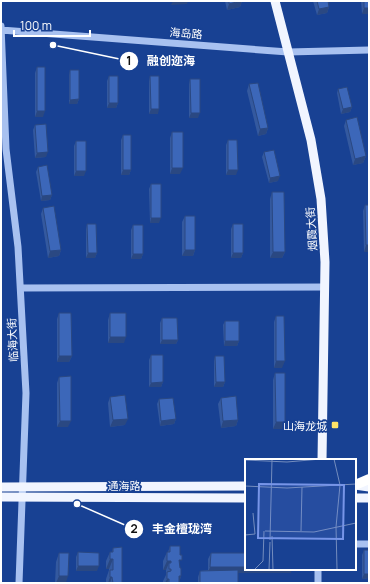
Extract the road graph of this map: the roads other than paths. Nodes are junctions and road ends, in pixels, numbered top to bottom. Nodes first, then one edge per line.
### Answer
1 (275, 1) edge
2 (1, 26) edge
3 (1, 30) edge
4 (369, 50) edge
5 (288, 52) junction
6 (325, 287) junction
7 (21, 288) junction
8 (322, 459) edge
9 (369, 479) edge
10 (356, 485) edge
11 (356, 485) edge
12 (245, 486) edge
13 (1, 487) edge
14 (22, 487) junction
15 (369, 487) edge
16 (1, 497) edge
17 (22, 497) junction
18 (245, 498) edge
19 (356, 498) edge
20 (369, 498) edge
21 (356, 544) edge
22 (369, 544) edge
23 (318, 570) edge
24 (19, 583) edge
25 (318, 583) edge

1 - 5 main road, 烟霞大街
2 - 3 street, 临海大街
3 - 5 street, 海岛路
3 - 7 street, 临海大街
4 - 5 street, 海岛路
5 - 6 main road, 烟霞大街
6 - 7 street
6 - 8 main road, 烟霞大街
7 - 14 street, 临海大街
9 - 10 highway
11 - 15 main road
12 - 14 main road, 通海路
13 - 14 main road, 通海路
14 - 17 street, 临海大街
16 - 17 main road, 通海路
17 - 18 main road, 通海路
17 - 24 street, 临海大街
19 - 20 main road
21 - 22 street
23 - 25 street

